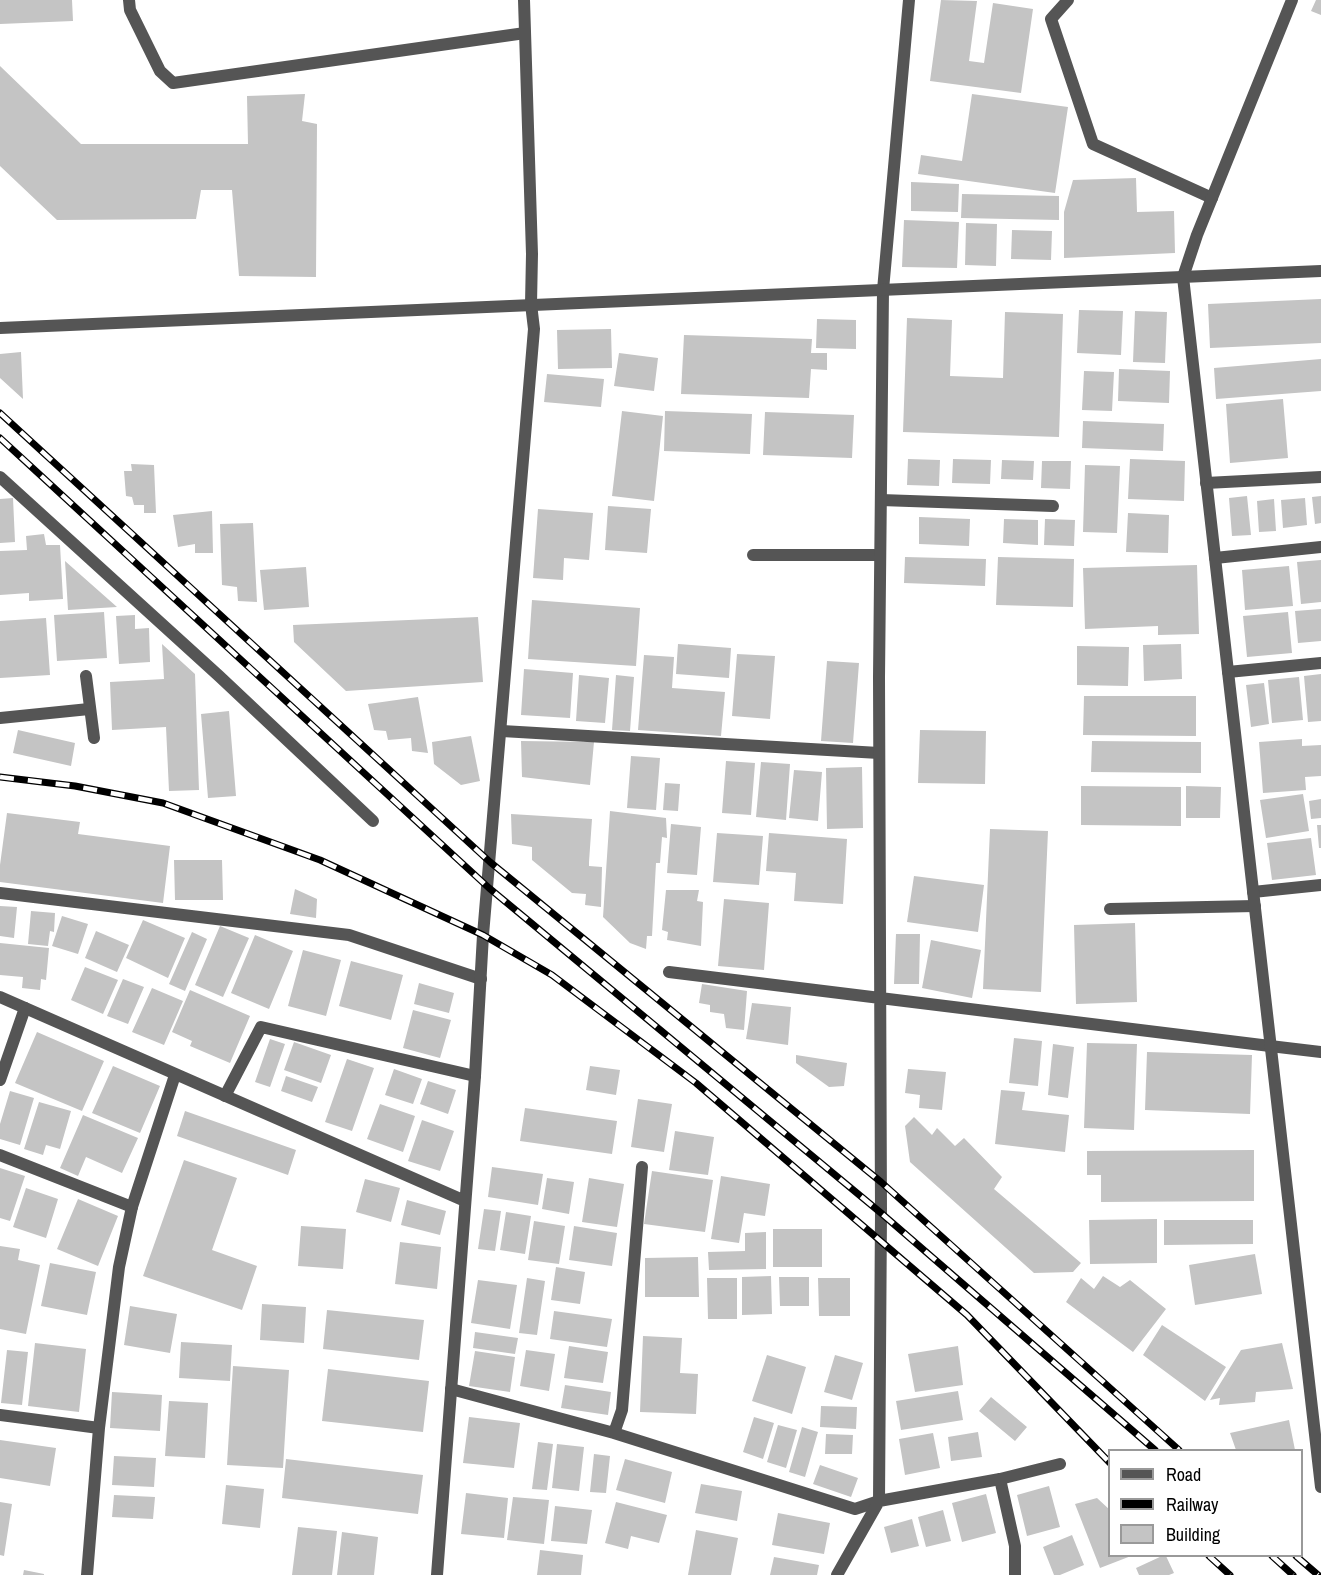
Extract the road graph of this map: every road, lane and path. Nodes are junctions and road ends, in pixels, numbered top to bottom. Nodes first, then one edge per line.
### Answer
1 (129, 0) edge
2 (524, 0) edge
3 (909, 0) edge
4 (1068, 0) edge
5 (1292, 0) edge
6 (525, 33) junction
7 (1212, 198) junction
8 (1321, 271) edge
9 (1183, 277) junction
10 (883, 290) junction
11 (531, 303) junction
12 (0, 328) edge
13 (0, 477) edge
14 (1321, 477) edge
15 (1206, 483) junction
16 (881, 500) junction
17 (1053, 506) dead end
18 (1321, 547) edge
19 (753, 555) dead end
20 (880, 555) junction
21 (1215, 558) junction
22 (1321, 663) edge
23 (1228, 672) junction
24 (86, 676) dead end
25 (90, 709) junction
26 (0, 718) edge
27 (502, 731) junction
28 (94, 738) dead end
29 (879, 753) junction
30 (373, 821) dead end
31 (1321, 885) edge
32 (1253, 892) junction
33 (0, 893) edge
34 (1255, 906) junction
35 (1110, 909) dead end
36 (669, 972) dead end
37 (481, 979) junction
38 (0, 996) edge
39 (880, 999) junction
40 (25, 1008) junction
41 (1270, 1046) junction
42 (1321, 1052) edge
43 (175, 1075) junction
44 (475, 1076) junction
45 (0, 1080) edge
46 (225, 1096) junction
47 (0, 1155) edge
48 (642, 1167) dead end
49 (465, 1201) junction
50 (132, 1207) junction
51 (451, 1389) junction
52 (0, 1415) edge
53 (99, 1428) junction
54 (614, 1433) junction
55 (1060, 1464) dead end
56 (999, 1479) junction
57 (1321, 1487) edge
58 (879, 1501) junction
59 (87, 1575) edge
60 (437, 1575) edge
61 (837, 1575) edge
62 (1015, 1575) edge

1 - 6 street
2 - 6 street
3 - 10 street
4 - 7 street
5 - 7 street
6 - 11 street
7 - 9 street
8 - 9 street
9 - 10 street
9 - 15 street
10 - 11 street
10 - 16 street
11 - 12 street
11 - 27 street
13 - 30 street
14 - 15 street
15 - 21 street
16 - 17 street
16 - 20 street
18 - 21 street
19 - 20 street
20 - 29 street
21 - 23 street
22 - 23 street
23 - 32 street
24 - 25 street
25 - 26 street
25 - 28 street
27 - 29 street
27 - 37 street
29 - 39 street
31 - 32 street
32 - 34 street
33 - 37 street
34 - 35 street
34 - 41 street
36 - 39 street
37 - 44 street
38 - 40 street
39 - 41 street
39 - 58 street
40 - 43 street
40 - 45 street
41 - 42 street
41 - 57 street
43 - 46 street
43 - 50 street
44 - 46 street
44 - 49 street
46 - 49 street
47 - 50 street
48 - 54 street
49 - 51 street
50 - 53 street
51 - 54 street
51 - 60 street
52 - 53 street
53 - 59 street
54 - 58 street
55 - 56 street
56 - 58 street
56 - 62 street
58 - 61 street

